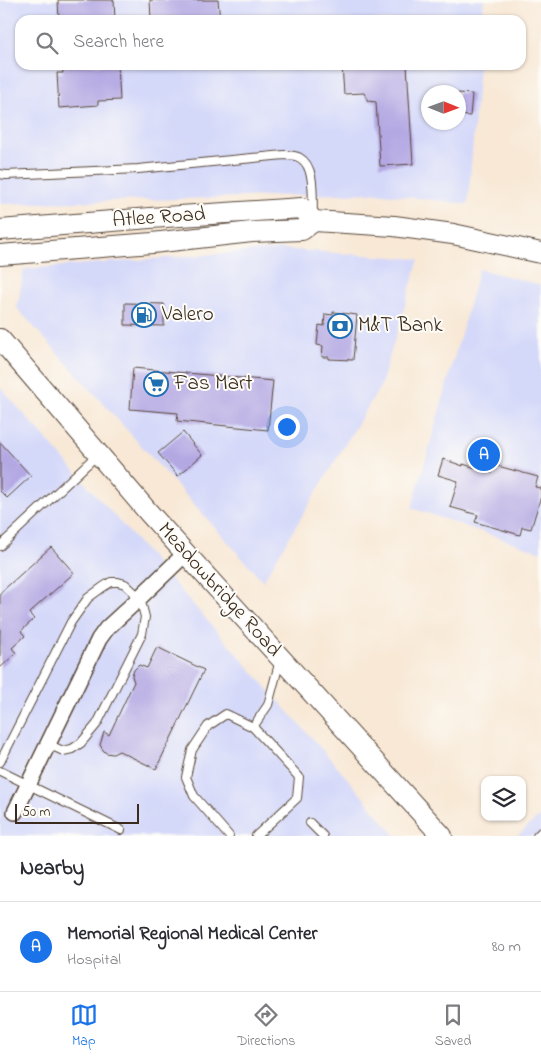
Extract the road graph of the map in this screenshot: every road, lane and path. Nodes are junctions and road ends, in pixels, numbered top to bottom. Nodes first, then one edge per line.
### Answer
1 (0, 174) edge
2 (314, 221) junction
3 (0, 230) edge
4 (541, 253) edge
5 (0, 255) edge
6 (0, 339) edge
7 (98, 454) junction
8 (0, 546) edge
9 (186, 553) junction
10 (140, 598) junction
11 (281, 658) junction
12 (253, 727) junction
13 (48, 744) junction
14 (0, 762) edge
15 (0, 771) edge
16 (28, 785) junction
17 (15, 812) dead end
18 (310, 823) dead end
19 (121, 830) dead end
20 (541, 832) edge
21 (229, 836) edge
22 (256, 836) edge
23 (323, 836) edge
24 (442, 836) edge
25 (537, 836) edge

1 - 2 lane
2 - 3 main road, Atlee Road
2 - 4 main road, Atlee Road
2 - 5 main road, Atlee Road
6 - 7 main road, Meadowbridge Road
7 - 8 lane
7 - 9 main road, Meadowbridge Road
9 - 10 street
9 - 11 main road, Meadowbridge Road
10 - 13 street
10 - 13 lane
10 - 14 lane
11 - 12 lane
11 - 24 main road, Meadowbridge Road
12 - 21 lane
12 - 22 lane
13 - 16 street
15 - 16 lane
16 - 17 street
16 - 19 lane
18 - 23 lane
20 - 25 lane

